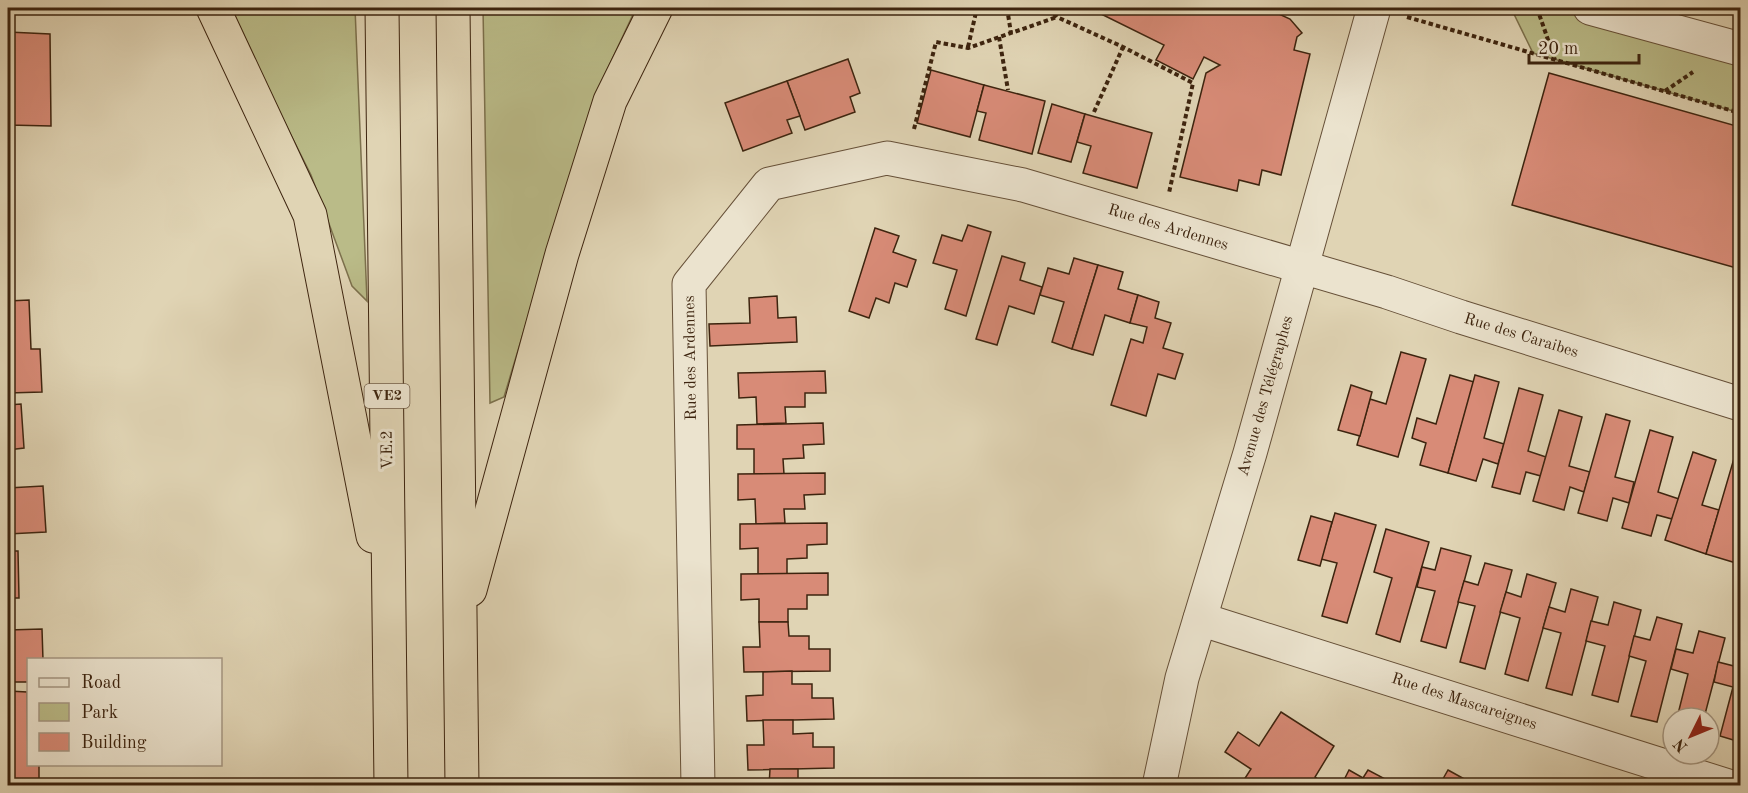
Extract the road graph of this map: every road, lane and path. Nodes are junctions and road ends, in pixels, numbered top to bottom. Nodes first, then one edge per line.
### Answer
1 (213, 8) edge
2 (382, 8) edge
3 (453, 8) edge
4 (656, 8) edge
5 (977, 8) edge
6 (1006, 8) edge
7 (1049, 8) edge
8 (1374, 8) edge
9 (1537, 8) edge
10 (1590, 8) edge
11 (1057, 17) junction
12 (1011, 33) junction
13 (999, 37) junction
14 (1123, 47) junction
15 (968, 48) junction
16 (1740, 49) edge
17 (1555, 60) junction
18 (1696, 70) dead end
19 (1008, 90) dead end
20 (1665, 91) junction
21 (1094, 112) dead end
22 (1740, 112) edge
23 (906, 162) junction
24 (1161, 226) junction
25 (1302, 268) junction
26 (1740, 404) edge
27 (1200, 619) junction
28 (390, 622) junction
29 (460, 627) junction
30 (391, 786) edge
31 (462, 786) edge
32 (698, 786) edge
33 (1159, 786) edge
34 (1728, 786) edge

1 - 28 highway
2 - 28 highway, V.E.2 / VE2
3 - 29 highway
4 - 29 highway
5 - 15 path
6 - 12 path
7 - 11 path
8 - 17 path
8 - 25 street, Avenue des Télégraphes
9 - 17 path
10 - 16 street
11 - 12 path
11 - 14 path
12 - 13 path
13 - 15 path
13 - 19 path
14 - 21 path
14 - 24 path
15 - 23 path
17 - 20 path
18 - 20 path
20 - 22 path
23 - 24 street, Rue des Ardennes
23 - 32 street, Rue des Ardennes
24 - 25 street, Rue des Ardennes
25 - 26 street, Rue des Caraibes
25 - 27 street, Avenue des Télégraphes
27 - 33 street, Avenue des Télégraphes
27 - 34 street, Rue des Mascareignes
28 - 30 highway, V.E.2 / VE2
29 - 31 highway

